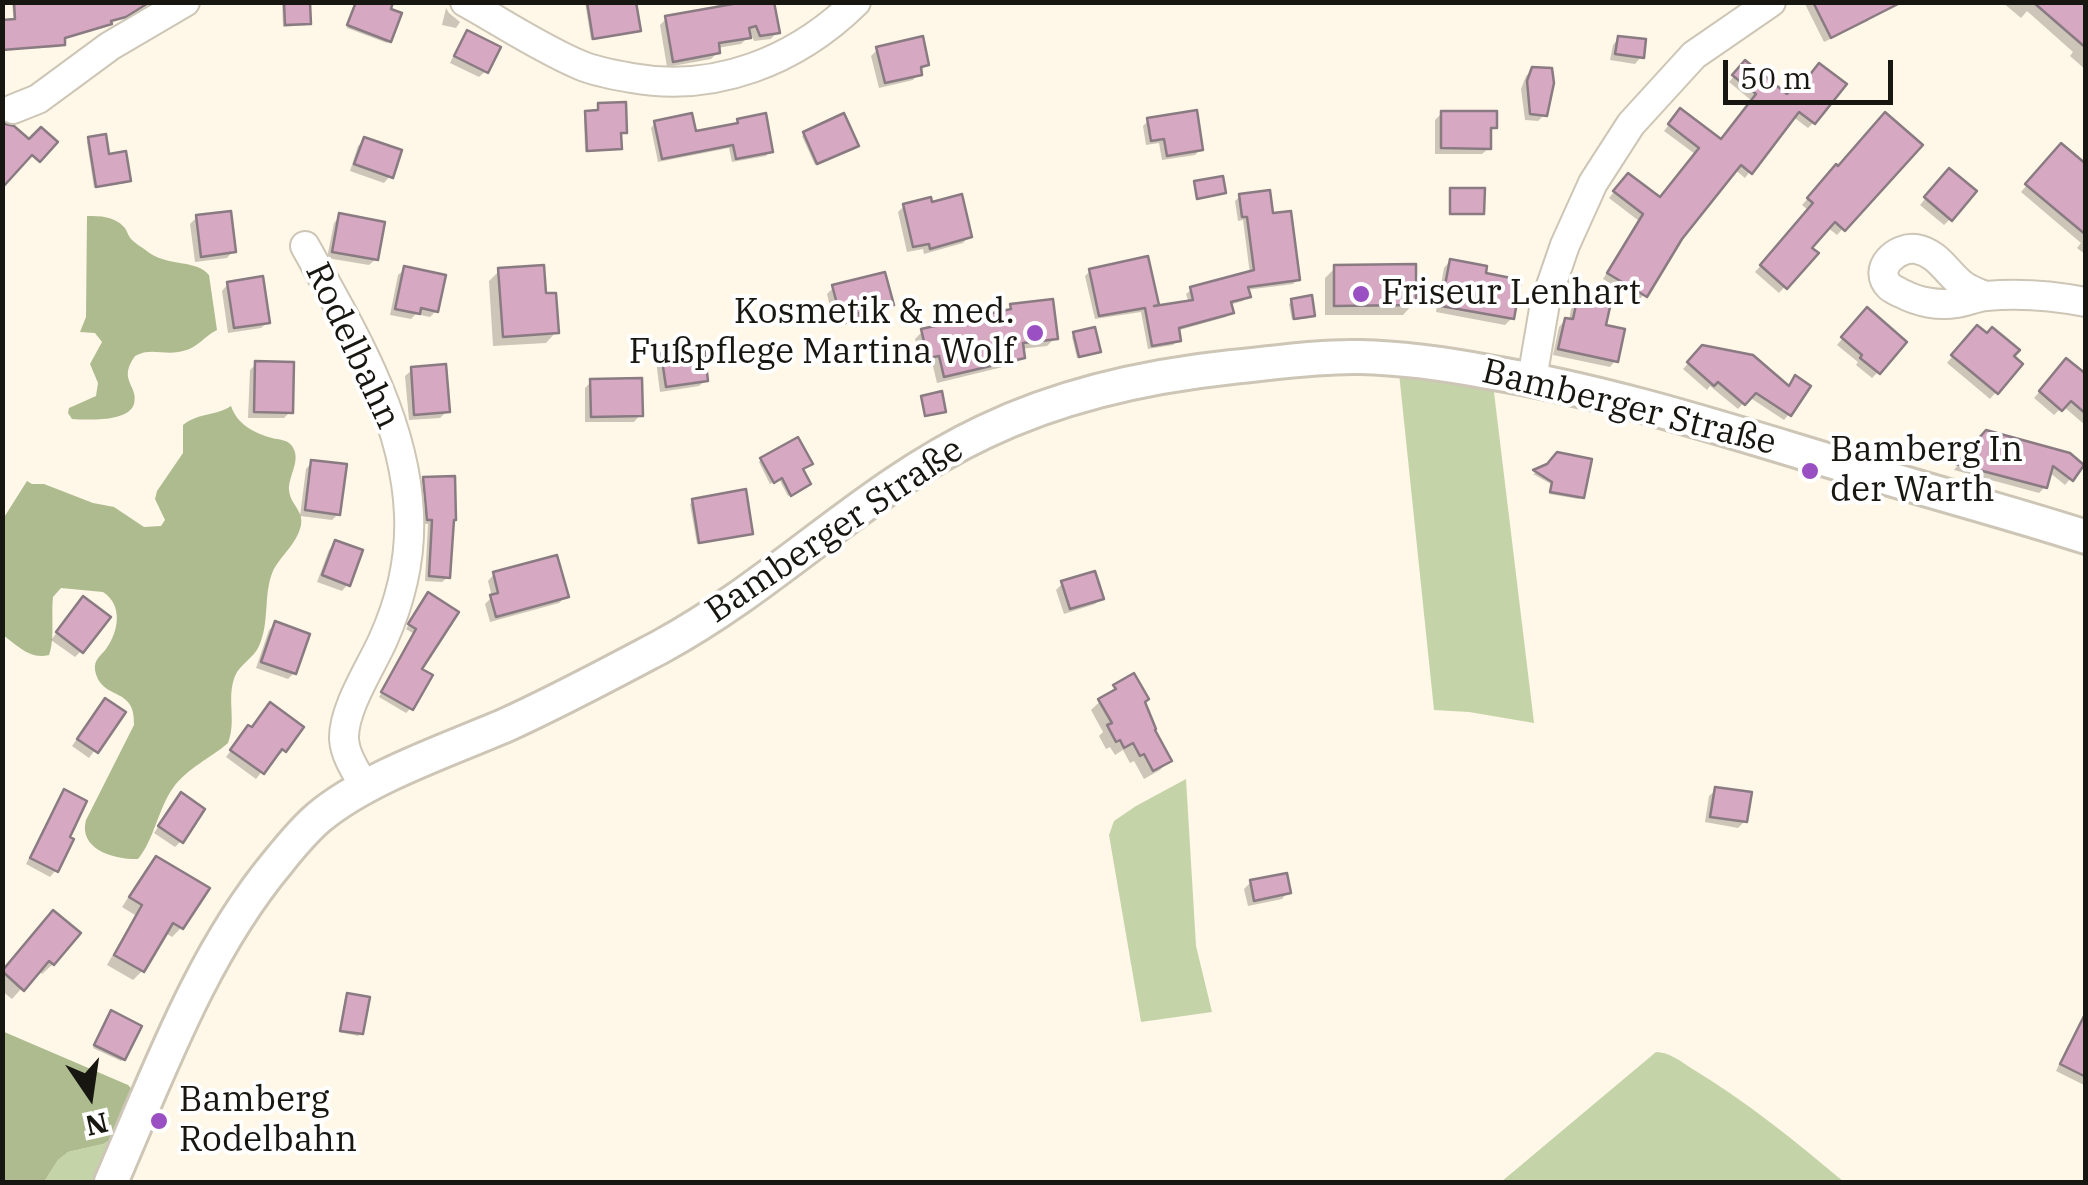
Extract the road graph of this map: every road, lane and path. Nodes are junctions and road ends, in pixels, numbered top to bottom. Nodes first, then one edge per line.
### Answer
1 (185, 2) edge
2 (465, 2) edge
3 (856, 2) edge
4 (1738, 2) edge
5 (1770, 2) edge
6 (513, 15) edge
7 (1712, 43) junction
8 (14, 109) dead end
9 (305, 246) dead end
10 (1985, 296) dead end
11 (2086, 302) edge
12 (1532, 379) junction
13 (2086, 537) edge
14 (366, 787) junction
15 (112, 1182) edge

1 - 8 street
2 - 6 street
3 - 6 street
4 - 7 street
5 - 7 street
7 - 12 street
9 - 14 street, Rodelbahn
10 - 11 street
12 - 13 street, Bamberger Straße
12 - 14 street, Bamberger Straße
14 - 15 street, Bamberger Straße

